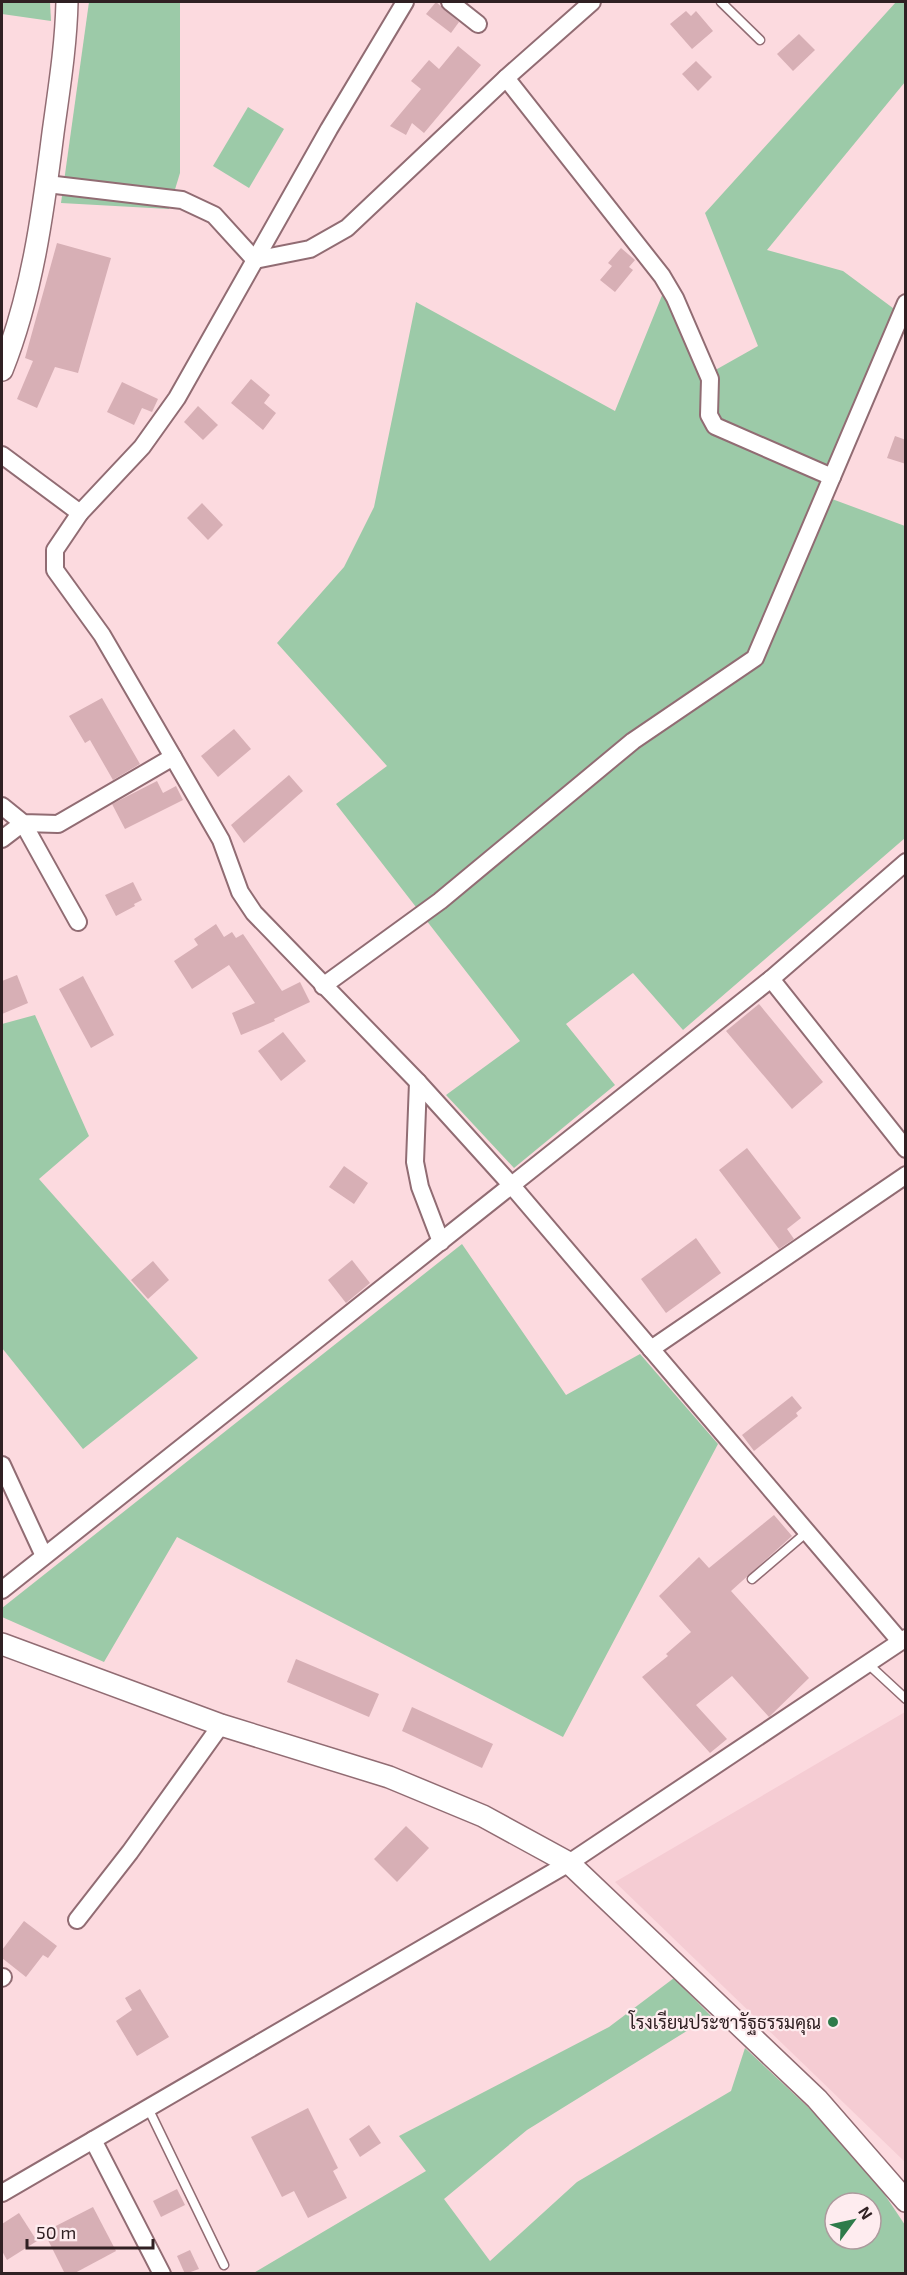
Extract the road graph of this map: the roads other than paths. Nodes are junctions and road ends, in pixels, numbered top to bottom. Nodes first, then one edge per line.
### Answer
1 (68, 2) edge
2 (405, 2) edge
3 (450, 2) edge
4 (592, 2) edge
5 (721, 2) edge
6 (478, 24) dead end
7 (760, 40) dead end
8 (506, 78) junction
9 (47, 184) junction
10 (255, 260) junction
11 (906, 303) edge
12 (2, 370) edge
13 (2, 455) edge
14 (832, 477) junction
15 (80, 513) junction
16 (173, 757) junction
17 (2, 806) edge
18 (23, 823) junction
19 (2, 839) edge
20 (906, 862) edge
21 (78, 922) dead end
22 (771, 979) junction
23 (323, 986) junction
24 (418, 1082) junction
25 (906, 1149) edge
26 (906, 1175) edge
27 (513, 1186) junction
28 (441, 1242) junction
29 (651, 1349) junction
30 (2, 1465) edge
31 (807, 1533) junction
32 (44, 1556) junction
33 (752, 1579) dead end
34 (2, 1590) edge
35 (903, 1640) edge
36 (2, 1644) edge
37 (867, 1663) junction
38 (906, 1699) edge
39 (221, 1725) junction
40 (569, 1863) junction
41 (77, 1920) dead end
42 (148, 2108) junction
43 (93, 2140) junction
44 (2, 2193) edge
45 (906, 2201) edge
46 (224, 2265) dead end
47 (162, 2274) edge

1 - 9 street
2 - 10 street
3 - 6 street
4 - 8 street
5 - 7 lane
8 - 10 street
8 - 14 street
9 - 10 street
9 - 12 street
10 - 15 street
11 - 14 street
13 - 15 street
14 - 23 street
15 - 16 street
16 - 18 street
16 - 23 street
17 - 18 street
18 - 19 street
18 - 21 street
20 - 22 street
22 - 25 street
22 - 27 street
23 - 24 street
24 - 27 street
24 - 28 street
26 - 29 street
27 - 28 street
27 - 29 street
28 - 32 street
29 - 31 street
30 - 32 street
31 - 33 lane
31 - 35 street
32 - 34 street
35 - 37 street
36 - 39 street
37 - 38 lane
37 - 40 street
39 - 40 street
39 - 41 street
40 - 42 street
40 - 45 street
42 - 43 street
42 - 46 lane
43 - 44 street
43 - 47 street

